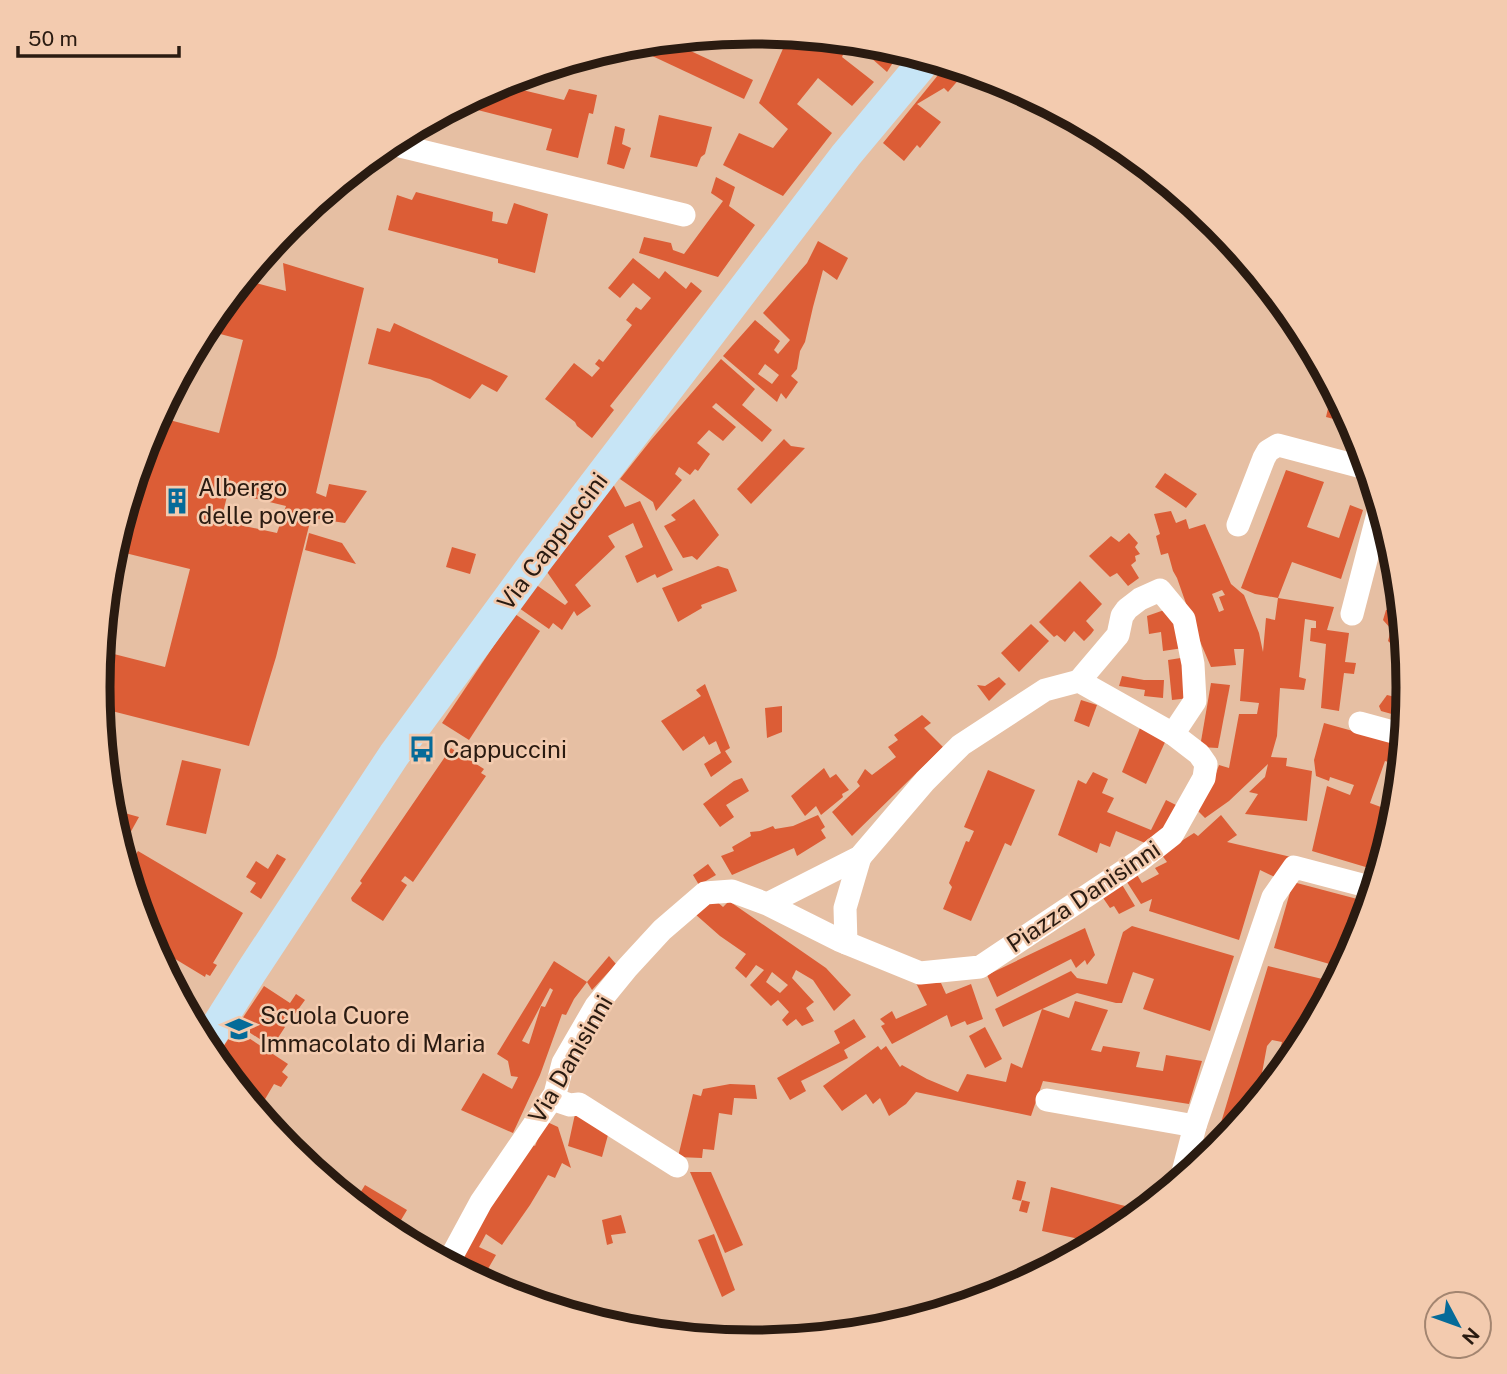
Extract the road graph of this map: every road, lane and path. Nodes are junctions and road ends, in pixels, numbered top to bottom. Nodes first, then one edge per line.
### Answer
1 (920, 66) edge
2 (404, 147) edge
3 (684, 215) dead end
4 (1358, 466) edge
5 (1376, 523) edge
6 (1238, 525) dead end
7 (1352, 614) dead end
8 (1079, 681) junction
9 (1360, 723) dead end
10 (1395, 732) edge
11 (1172, 734) junction
12 (860, 857) junction
13 (1366, 885) edge
14 (767, 904) junction
15 (846, 943) junction
16 (212, 1034) edge
17 (552, 1099) junction
18 (1046, 1100) dead end
19 (1195, 1126) junction
20 (1185, 1164) edge
21 (677, 1166) dead end
22 (452, 1255) edge

1 - 16 street, Via Cappuccini
2 - 3 street
4 - 6 street
5 - 7 street
8 - 11 street, Piazza Danisinni
8 - 11 street
8 - 12 street
9 - 10 street
11 - 15 street, Piazza Danisinni
12 - 14 street
12 - 15 street
13 - 19 street
14 - 15 street, Piazza Danisinni
14 - 17 street, Via Danisinni
17 - 21 street
17 - 22 street, Via Danisinni
18 - 19 street
19 - 20 street

